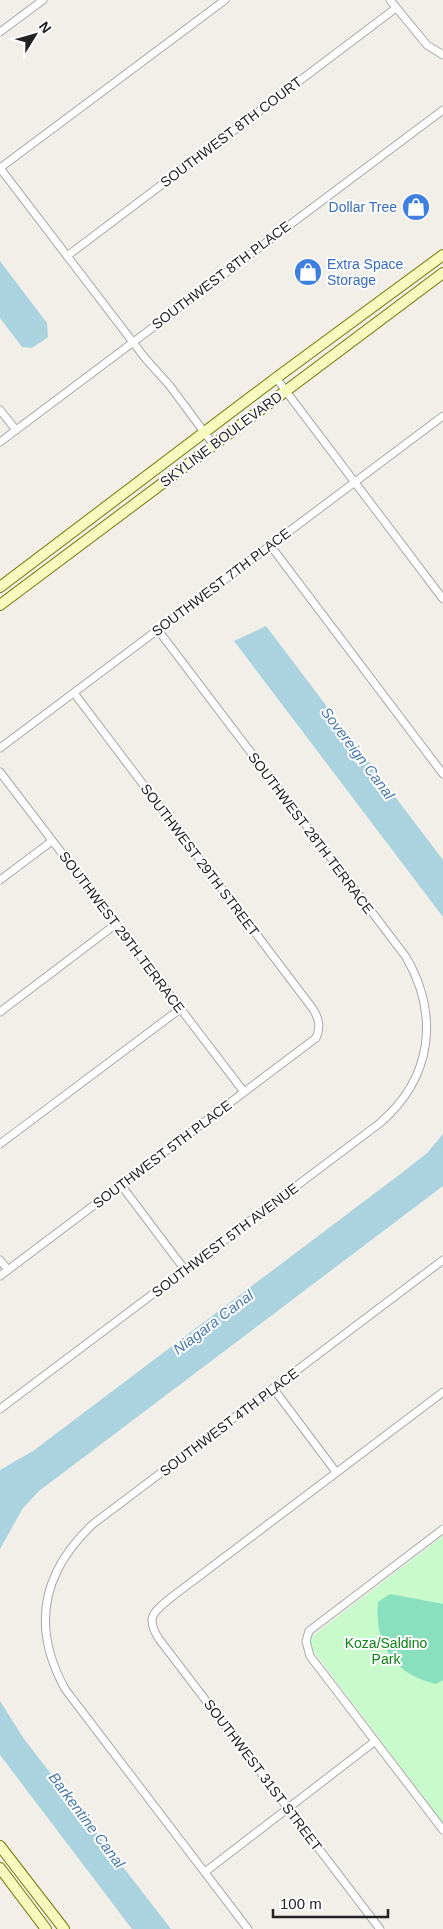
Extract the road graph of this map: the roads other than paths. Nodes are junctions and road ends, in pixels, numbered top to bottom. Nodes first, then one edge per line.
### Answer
1 (43, 0) edge
2 (225, 0) edge
3 (390, 0) edge
4 (396, 8) junction
5 (0, 32) edge
6 (443, 55) edge
7 (443, 110) edge
8 (0, 168) edge
9 (443, 255) edge
10 (67, 256) junction
11 (443, 273) edge
12 (132, 341) junction
13 (276, 378) junction
14 (285, 391) junction
15 (0, 410) edge
16 (442, 419) edge
17 (16, 430) junction
18 (205, 433) junction
19 (0, 442) edge
20 (213, 444) junction
21 (354, 482) junction
22 (270, 545) junction
23 (0, 587) edge
24 (443, 599) edge
25 (0, 605) edge
26 (158, 630) junction
27 (74, 694) junction
28 (0, 748) edge
29 (0, 772) edge
30 (443, 774) edge
31 (52, 841) junction
32 (0, 880) edge
33 (116, 924) junction
34 (180, 1009) junction
35 (0, 1012) edge
36 (320, 1030) joint
37 (425, 1051) joint
38 (244, 1092) junction
39 (0, 1144) edge
40 (121, 1185) junction
41 (0, 1260) edge
42 (443, 1260) edge
43 (8, 1270) junction
44 (186, 1270) junction
45 (0, 1276) edge
46 (274, 1388) junction
47 (443, 1392) edge
48 (0, 1409) edge
49 (336, 1472) junction
50 (443, 1529) edge
51 (374, 1742) junction
52 (288, 1808) junction
53 (443, 1830) edge
54 (0, 1846) edge
55 (0, 1868) edge
56 (205, 1872) junction
57 (46, 1929) edge
58 (64, 1929) edge
59 (248, 1929) edge
60 (380, 1929) edge

1 - 5 street
2 - 8 street
3 - 4 street
4 - 6 street
4 - 10 street, SOUTHWEST 8TH COURT
7 - 12 street, SOUTHWEST 8TH PLACE
8 - 10 street
9 - 13 street, SKYLINE BOULEVARD
10 - 12 street
11 - 14 street, SKYLINE BOULEVARD
12 - 17 street, SOUTHWEST 8TH PLACE
12 - 18 street
13 - 14 street
13 - 18 street, SKYLINE BOULEVARD
14 - 20 street, SKYLINE BOULEVARD
14 - 21 street
15 - 17 street
16 - 21 street, SOUTHWEST 7TH PLACE
17 - 19 street, SOUTHWEST 8TH PLACE
18 - 20 street
18 - 23 street, SKYLINE BOULEVARD
20 - 25 street, SKYLINE BOULEVARD
21 - 22 street, SOUTHWEST 7TH PLACE
21 - 24 street
22 - 26 street, SOUTHWEST 7TH PLACE
22 - 30 street
26 - 27 street, SOUTHWEST 7TH PLACE
26 - 37 street, SOUTHWEST 28TH TERRACE
27 - 28 street, SOUTHWEST 7TH PLACE
27 - 36 street, SOUTHWEST 29TH STREET
29 - 31 street, SOUTHWEST 29TH TERRACE
31 - 32 street
31 - 33 street, SOUTHWEST 29TH TERRACE
33 - 34 street, SOUTHWEST 29TH TERRACE
33 - 35 street
34 - 38 street, SOUTHWEST 29TH TERRACE
34 - 39 street
36 - 38 street, SOUTHWEST 5TH PLACE
37 - 44 street, SOUTHWEST 5TH AVENUE
38 - 40 street, SOUTHWEST 5TH PLACE
40 - 43 street, SOUTHWEST 5TH PLACE
40 - 44 street
41 - 43 street
42 - 46 street, SOUTHWEST 4TH PLACE
43 - 45 street, SOUTHWEST 5TH PLACE
44 - 48 street, SOUTHWEST 5TH AVENUE
46 - 49 street
46 - 56 street, SOUTHWEST 4TH PLACE
47 - 49 street
49 - 52 street, SOUTHWEST 31ST STREET
50 - 51 street
51 - 52 street
51 - 53 street
52 - 56 street
52 - 60 street, SOUTHWEST 31ST STREET
54 - 58 street
55 - 57 street
56 - 59 street, SOUTHWEST 4TH PLACE

